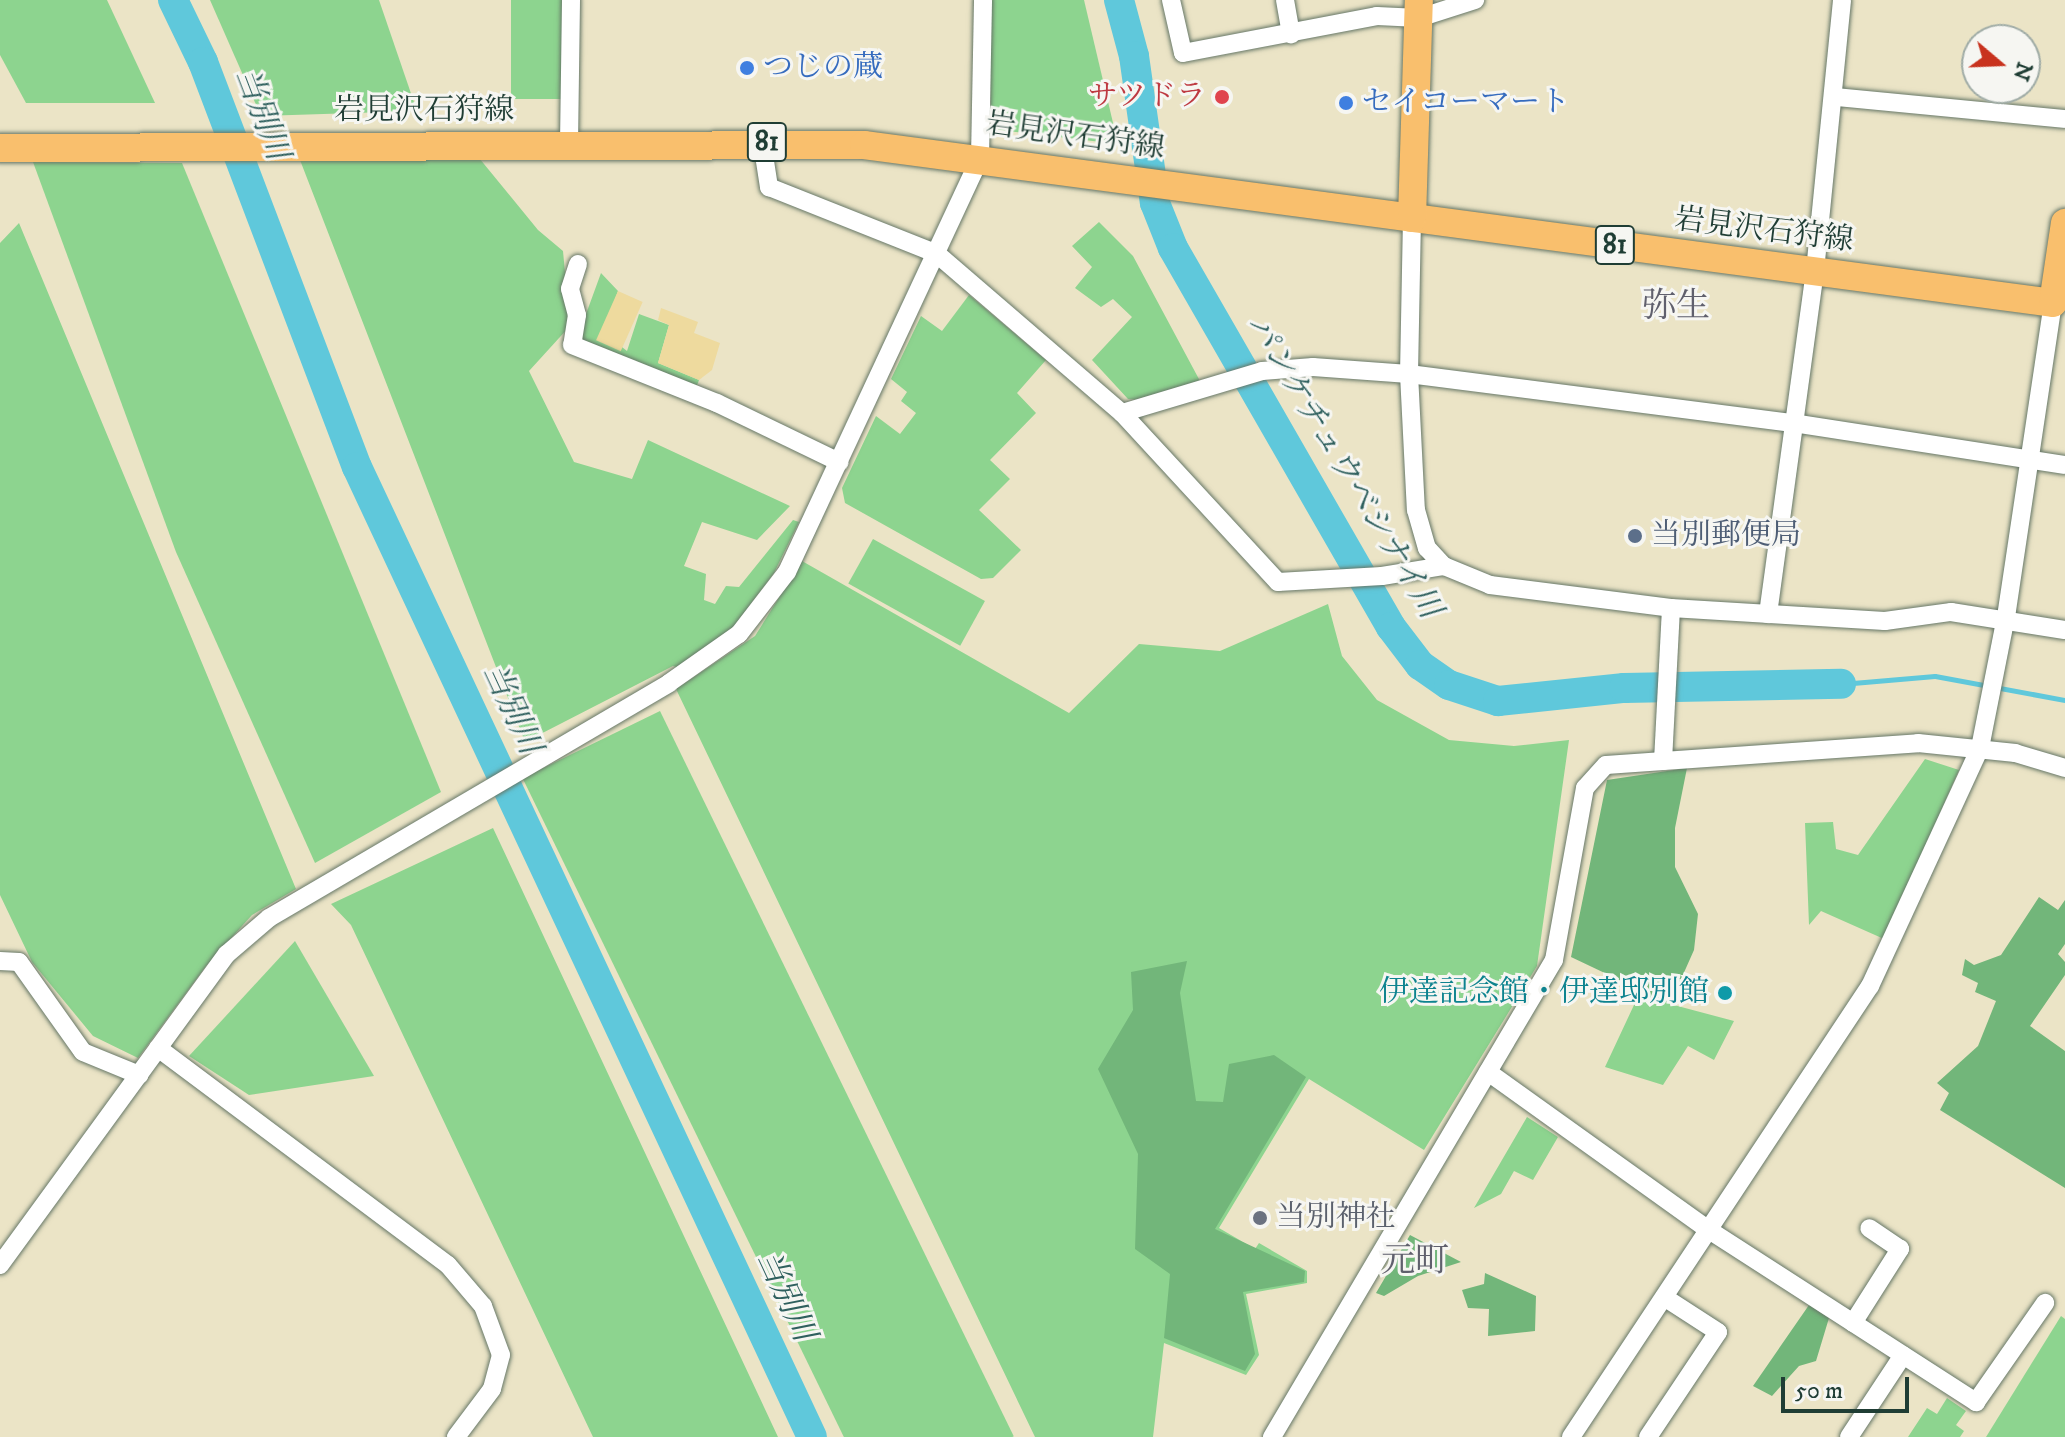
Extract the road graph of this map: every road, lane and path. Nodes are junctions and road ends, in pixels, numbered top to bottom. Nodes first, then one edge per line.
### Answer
1 (571, 0) edge
2 (983, 0) edge
3 (1171, 0) edge
4 (1285, 0) edge
5 (1475, 0) edge
6 (1842, 0) edge
7 (1419, 9) edge
8 (1291, 34) junction
9 (1836, 97) junction
10 (2065, 119) edge
11 (762, 142) junction
12 (569, 144) junction
13 (0, 148) edge
14 (980, 158) junction
15 (1412, 218) junction
16 (2065, 223) edge
17 (937, 254) junction
18 (578, 264) dead end
19 (1815, 271) junction
20 (2053, 303) junction
21 (1409, 374) junction
22 (1122, 413) junction
23 (1793, 423) junction
24 (2028, 457) junction
25 (839, 462) junction
26 (2065, 465) edge
27 (1444, 566) junction
28 (1671, 608) junction
29 (1768, 614) junction
30 (2006, 617) junction
31 (2065, 630) edge
32 (1980, 748) junction
33 (1663, 761) junction
34 (2065, 768) edge
35 (0, 961) edge
36 (158, 1048) junction
37 (1488, 1072) junction
38 (139, 1075) junction
39 (1869, 1228) dead end
40 (1709, 1230) junction
41 (0, 1265) edge
42 (1664, 1297) junction
43 (2045, 1303) dead end
44 (1853, 1323) junction
45 (1903, 1355) junction
46 (456, 1437) edge
47 (1272, 1437) edge
48 (1571, 1437) edge
49 (1648, 1437) edge
50 (1849, 1437) edge

1 - 12 street
2 - 14 street
3 - 8 street
4 - 8 street
5 - 7 street
6 - 9 street
7 - 8 street
7 - 15 main road
9 - 10 street
9 - 19 street
11 - 12 main road, 岩見沢石狩線 / 81
11 - 14 main road, 岩見沢石狩線 / 81
11 - 17 street
12 - 13 main road, 岩見沢石狩線 / 81
14 - 15 main road, 岩見沢石狩線 / 81
14 - 17 street
15 - 19 main road, 岩見沢石狩線 / 81
15 - 21 street
16 - 20 main road
17 - 22 street
17 - 25 street
18 - 25 street
19 - 20 main road, 岩見沢石狩線 / 81
19 - 23 street
20 - 24 street
21 - 22 street
21 - 23 street
21 - 27 street
22 - 27 street
23 - 24 street
23 - 29 street
24 - 26 street
24 - 30 street
25 - 36 street
27 - 28 street
28 - 29 street
28 - 33 street
29 - 30 street
30 - 31 street
30 - 32 street
32 - 33 street
32 - 34 street
32 - 40 street
33 - 37 street
35 - 38 street
36 - 38 street
36 - 46 street
37 - 40 street
37 - 47 street
38 - 41 street
39 - 44 street
40 - 42 street
40 - 44 street
42 - 48 street
42 - 49 street
43 - 45 street
44 - 45 street
45 - 50 street

